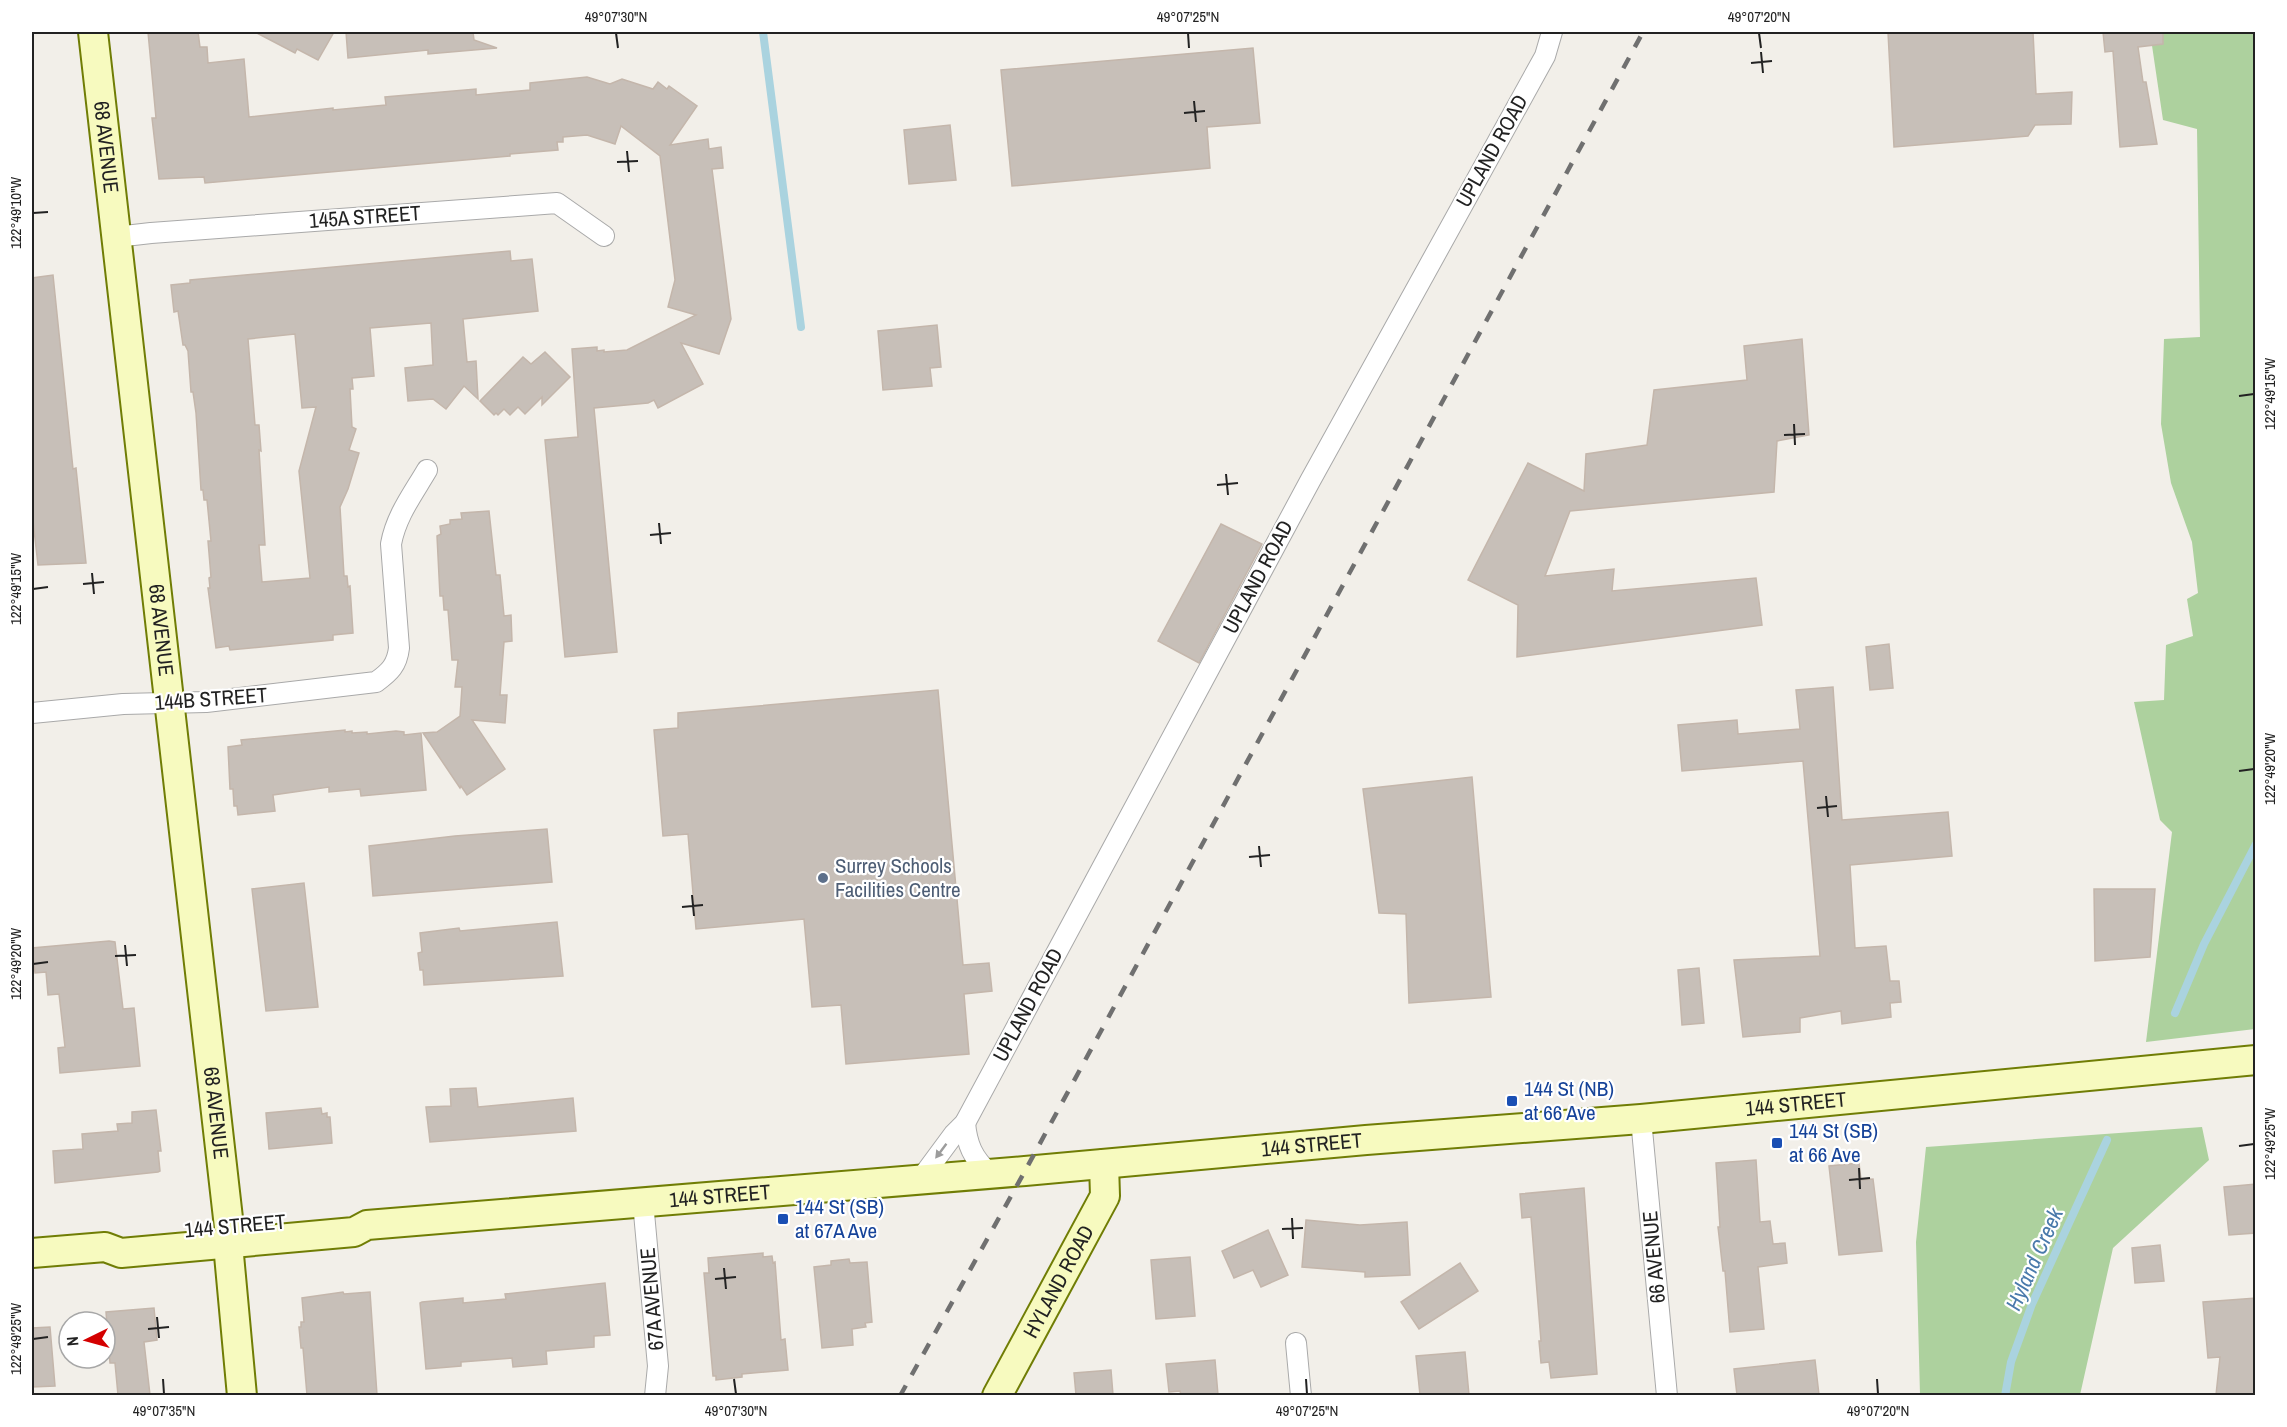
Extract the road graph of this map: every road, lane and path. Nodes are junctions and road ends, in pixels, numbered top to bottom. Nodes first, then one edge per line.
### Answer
1 (93, 32) edge
2 (1552, 32) edge
3 (604, 236) dead end
4 (116, 237) junction
5 (427, 470) dead end
6 (169, 703) junction
7 (32, 713) edge
8 (2256, 1060) edge
9 (1641, 1119) junction
10 (965, 1123) junction
11 (1104, 1164) junction
12 (989, 1173) junction
13 (920, 1180) junction
14 (643, 1202) junction
15 (228, 1235) junction
16 (32, 1253) edge
17 (1296, 1343) dead end
18 (242, 1395) edge
19 (655, 1395) edge
20 (997, 1395) edge
21 (1301, 1395) edge
22 (1667, 1395) edge

1 - 4 main road, 68 AVENUE
2 - 10 street, UPLAND ROAD
3 - 4 street, 145A STREET
4 - 6 main road, 68 AVENUE
5 - 6 street, 144B STREET
6 - 7 street, 144B STREET
6 - 15 main road, 68 AVENUE
8 - 9 main road, 144 STREET
9 - 11 main road, 144 STREET
9 - 22 street, 66 AVENUE
10 - 12 street
10 -> 13 street, UPLAND ROAD
11 - 12 main road, 144 STREET
11 - 20 main road, HYLAND ROAD
12 - 13 main road, 144 STREET
13 - 14 main road, 144 STREET
14 - 15 main road, 144 STREET
14 - 19 street, 67A AVENUE
15 - 16 main road, 144 STREET
15 - 18 main road, 68 AVENUE
17 - 21 street

